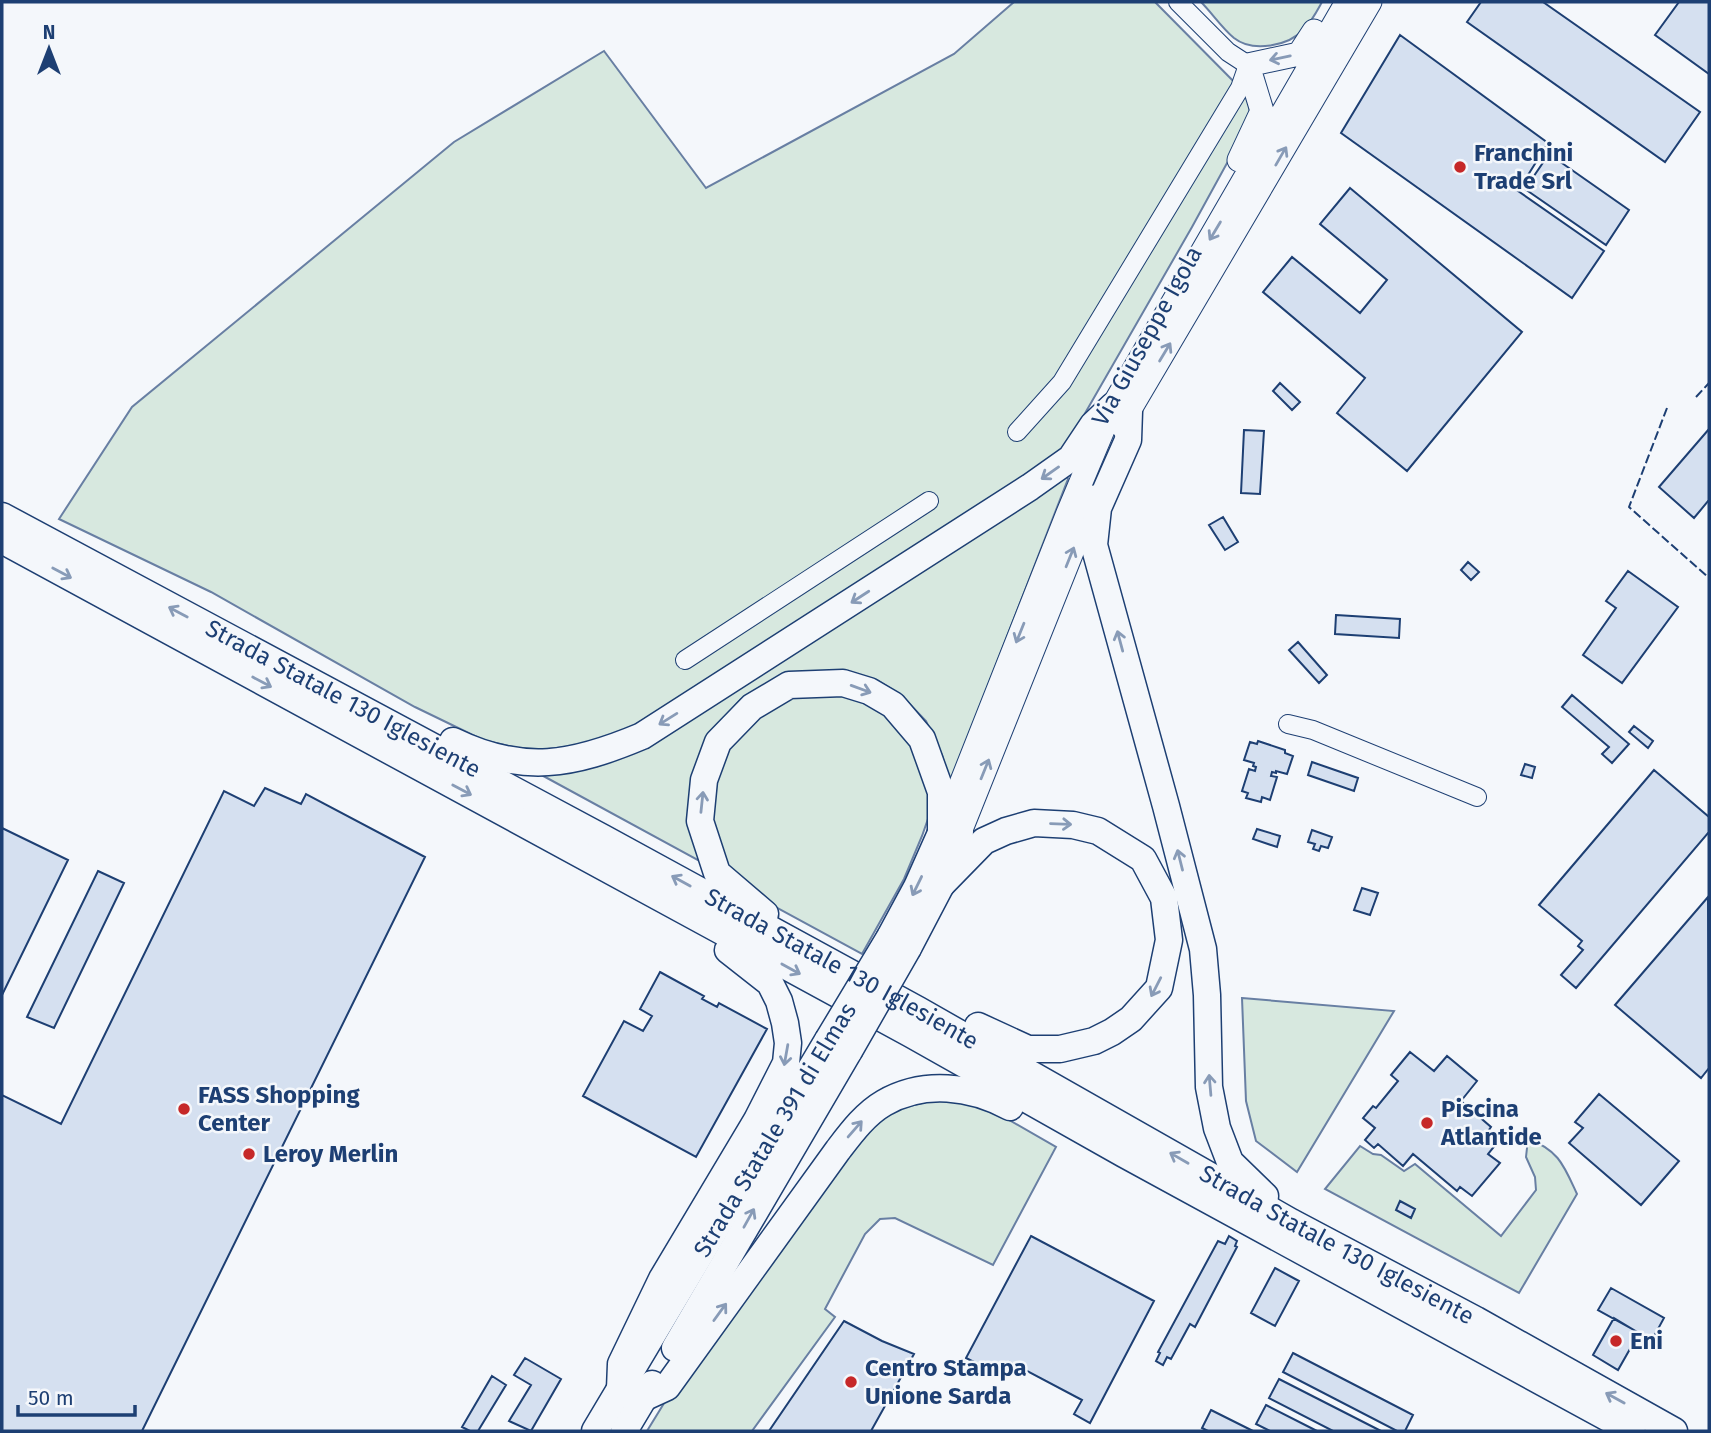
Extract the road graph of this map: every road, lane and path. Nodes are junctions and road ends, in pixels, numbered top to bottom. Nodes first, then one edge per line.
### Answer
1 (1178, 2) edge
2 (1334, 2) edge
3 (1347, 2) edge
4 (1370, 2) edge
5 (1248, 65) junction
6 (1244, 178) junction
7 (1121, 409) junction
8 (1017, 432) dead end
9 (929, 501) dead end
10 (2, 516) edge
11 (2, 540) edge
12 (685, 660) dead end
13 (340, 698) junction
14 (1288, 724) dead end
15 (1477, 797) dead end
16 (948, 830) junction
17 (941, 885) junction
18 (681, 909) junction
19 (899, 942) junction
20 (806, 949) junction
21 (918, 1010) junction
22 (1124, 1154) junction
23 (1292, 1222) junction
24 (632, 1393) junction
25 (595, 1431) edge
26 (624, 1431) edge
27 (1632, 1431) edge
28 (1674, 1431) edge

1 - 5 street
2 -> 5 main road
3 - 6 main road, Via Giuseppe Igola
7 -> 4 main road, Via Giuseppe Igola
5 - 6 main road
5 - 8 street
6 -> 7 main road, Via Giuseppe Igola
7 -> 13 highway
7 - 16 main road, Via Giuseppe Igola
23 -> 7 highway
9 - 12 street
13 -> 10 highway, Strada Statale 130 Iglesiente
11 -> 18 highway, Strada Statale 130 Iglesiente
20 -> 13 highway, Strada Statale 130 Iglesiente
14 - 15 street
16 - 17 highway, Strada Statale 391 di Elmas
16 -> 19 highway, Strada Statale 391 di Elmas
20 -> 16 highway
17 - 19 highway, Strada Statale 391 di Elmas
17 -> 21 highway
18 -> 22 highway, Strada Statale 130 Iglesiente
18 -> 24 highway
19 - 24 highway, Strada Statale 391 di Elmas, bridge
20 - 21 highway, Strada Statale 130 Iglesiente
23 -> 21 highway, Strada Statale 130 Iglesiente
24 -> 22 highway
22 - 27 highway, Strada Statale 130 Iglesiente
28 -> 23 highway, Strada Statale 130 Iglesiente
24 - 25 highway, Strada Statale 391 di Elmas
24 - 26 highway, Strada Statale 391 di Elmas

